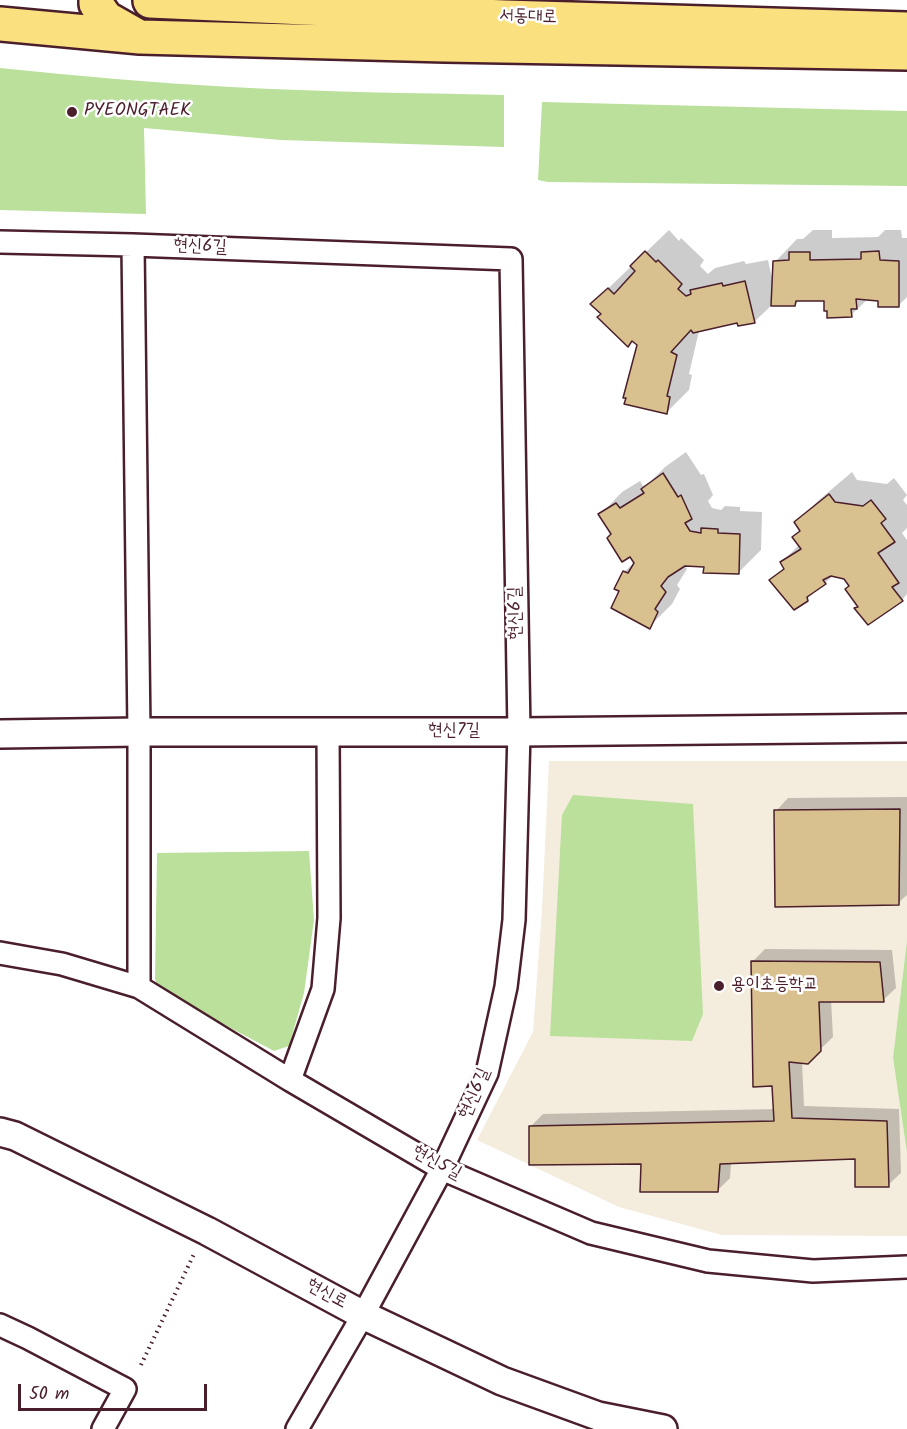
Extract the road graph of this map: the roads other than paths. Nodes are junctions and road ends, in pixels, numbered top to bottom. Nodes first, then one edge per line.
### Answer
1 (96, 0) edge
2 (150, 1) edge
3 (12, 17) edge
4 (907, 29) edge
5 (140, 37) junction
6 (907, 53) edge
7 (0, 242) edge
8 (133, 245) junction
9 (907, 728) edge
10 (328, 731) junction
11 (139, 732) junction
12 (519, 732) junction
13 (0, 734) edge
14 (0, 953) edge
15 (139, 987) junction
16 (290, 1080) junction
17 (0, 1132) edge
18 (442, 1169) junction
19 (907, 1267) edge
20 (363, 1314) junction
21 (0, 1324) edge
22 (597, 1423) edge
23 (103, 1429) edge
24 (297, 1429) edge
25 (663, 1429) edge

1 - 5 main road
2 - 4 main road, 서동대로
3 - 5 main road
5 - 6 main road
7 - 8 street, 현신6길
8 - 11 street
8 - 12 street, 현신6길
9 - 12 street, 현신7길
10 - 11 street, 현신7길
10 - 12 street, 현신7길
10 - 16 street
11 - 13 street, 현신7길
11 - 15 street
12 - 18 street, 현신6길
14 - 15 street, 현신5길
15 - 16 street, 현신5길
16 - 18 street, 현신5길
17 - 20 street, 현신로
18 - 19 street, 현신5길
18 - 20 street, 현신6길
20 - 22 street, 현신로
20 - 24 street, 현신6길
21 - 23 street
22 - 25 street, 현신로

